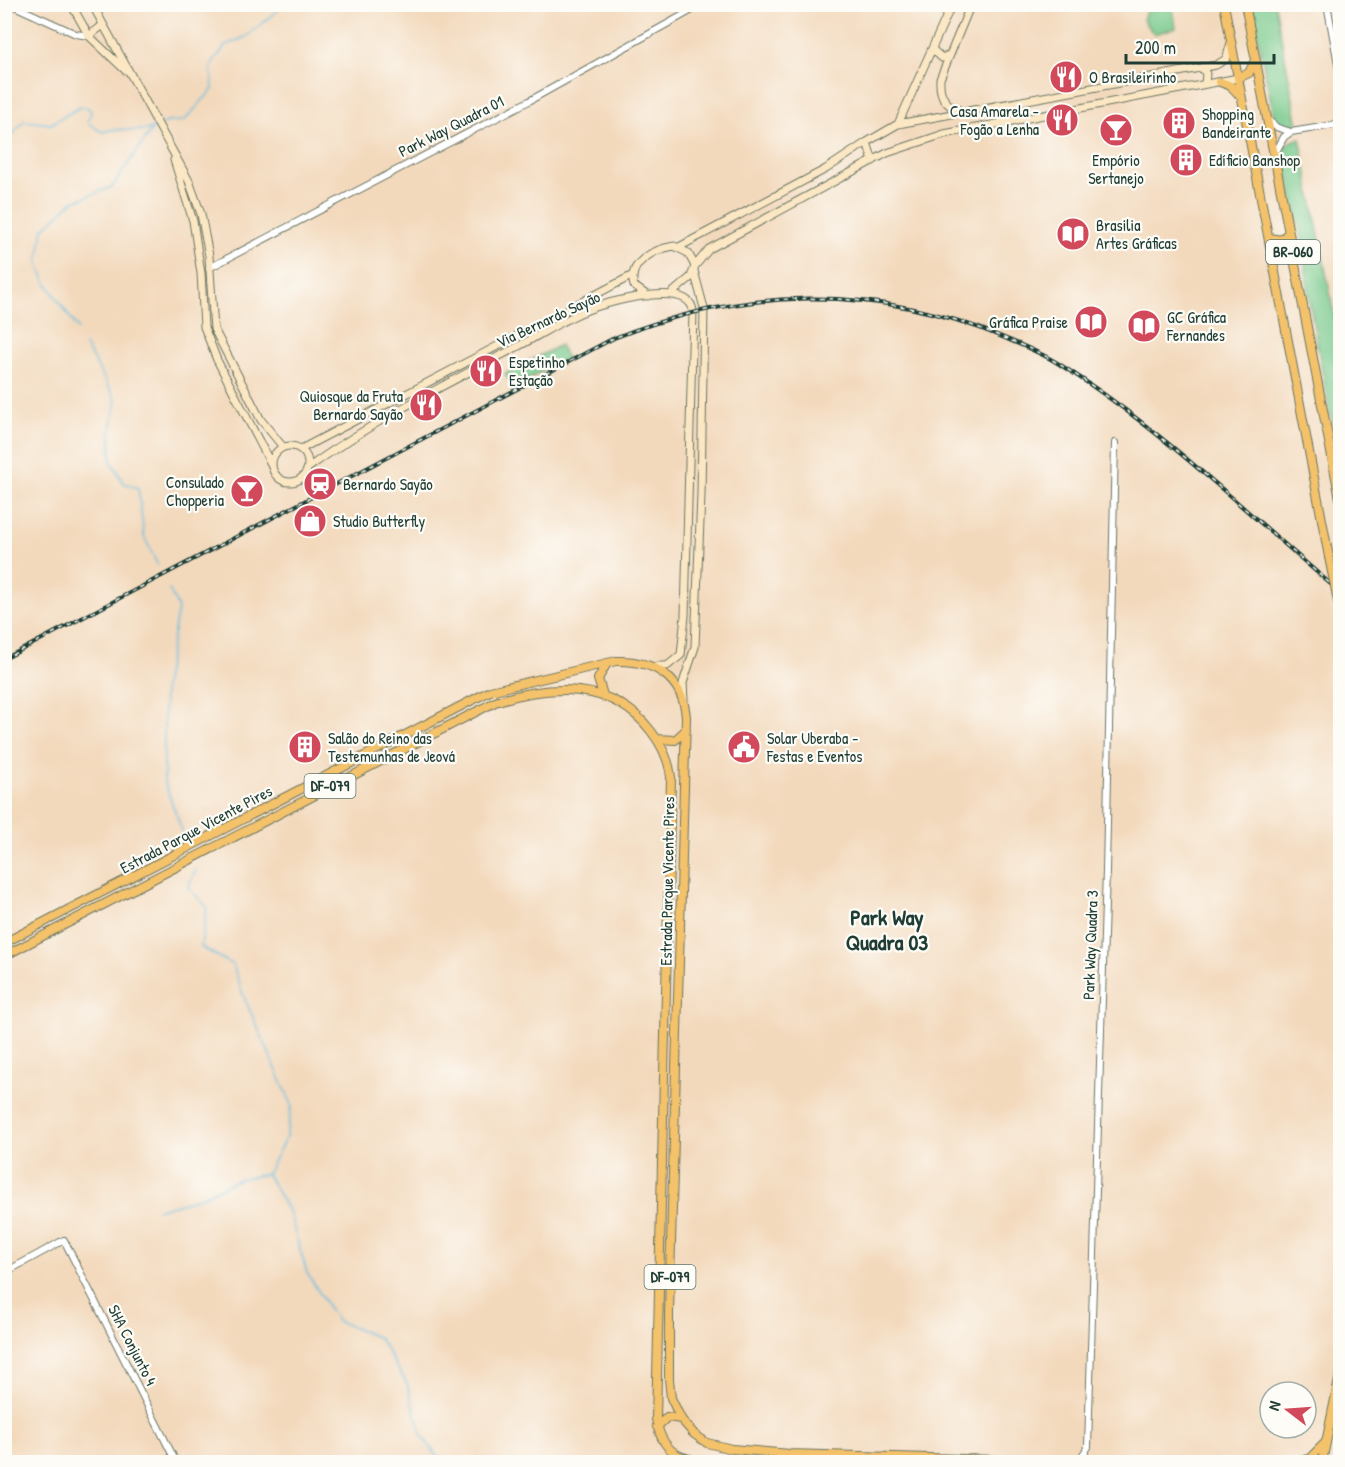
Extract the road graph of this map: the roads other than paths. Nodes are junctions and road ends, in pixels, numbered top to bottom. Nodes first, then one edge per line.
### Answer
1 (10, 4) edge
2 (71, 4) edge
3 (92, 4) edge
4 (703, 4) edge
5 (952, 4) edge
6 (971, 4) edge
7 (1224, 4) edge
8 (1245, 4) edge
9 (1326, 4) edge
10 (103, 25) junction
11 (89, 36) junction
12 (1231, 40) junction
13 (932, 49) junction
14 (949, 54) junction
15 (1256, 59) junction
16 (1202, 67) junction
17 (130, 74) junction
18 (1341, 75) edge
19 (1238, 78) junction
20 (1220, 82) junction
21 (1205, 83) junction
22 (1242, 98) junction
23 (1016, 102) junction
24 (997, 105) junction
25 (963, 110) junction
26 (1267, 118) junction
27 (1017, 122) junction
28 (898, 124) junction
29 (1001, 124) junction
30 (1341, 124) edge
31 (1291, 132) junction
32 (867, 142) junction
33 (169, 146) junction
34 (1274, 155) junction
35 (873, 161) junction
36 (1289, 232) junction
37 (1270, 238) junction
38 (679, 248) junction
39 (209, 268) junction
40 (694, 268) junction
41 (633, 275) junction
42 (670, 294) junction
43 (648, 296) junction
44 (1115, 443) dead end
45 (283, 447) junction
46 (301, 449) junction
47 (272, 466) junction
48 (308, 468) junction
49 (1341, 499) edge
50 (1340, 613) edge
51 (607, 663) junction
52 (657, 666) junction
53 (603, 695) junction
54 (685, 705) junction
55 (686, 730) junction
56 (657, 739) junction
57 (311, 783) junction
58 (282, 799) junction
59 (300, 801) junction
60 (275, 814) junction
61 (4, 943) edge
62 (4, 956) edge
63 (4, 1273) edge
64 (1341, 1375) edge
65 (681, 1419) junction
66 (657, 1427) junction
67 (1327, 1440) junction
68 (707, 1443) junction
69 (1088, 1447) junction
70 (945, 1461) edge
71 (176, 1462) edge
72 (703, 1462) edge
73 (724, 1462) edge
74 (1073, 1462) edge
75 (1080, 1462) edge
76 (1096, 1462) edge
77 (1111, 1462) edge
78 (1291, 1462) edge
79 (1322, 1462) edge

1 - 11 street
2 - 11 main road
3 - 10 main road
4 - 39 street, Park Way Quadra 01
5 - 13 main road
6 - 14 main road
7 - 12 highway, BR-060
8 - 15 highway, BR-060
9 - 18 street
10 - 11 main road
10 - 17 main road
11 - 17 main road
12 - 16 main road
12 - 19 highway, BR-060
13 - 14 main road
13 - 28 main road
14 - 25 main road
15 - 19 highway
15 - 26 highway, BR-060
16 - 21 main road
16 - 23 main road
17 - 33 main road
19 - 20 main road
19 - 22 highway, BR-060
20 - 21 main road
20 - 22 highway
21 - 27 main road
22 - 37 highway, BR-060
23 - 24 main road
23 - 27 main road
24 - 25 main road
24 - 29 main road
25 - 28 main road
26 - 31 street
26 - 34 highway, BR-060
27 - 29 main road
28 - 32 main road
29 - 35 main road
30 - 31 street
31 - 34 street
32 - 35 main road
32 - 38 main road
33 - 39 main road
33 - 47 main road
34 - 36 highway, BR-060
35 - 40 main road
36 - 37 highway
36 - 49 highway, BR-060
37 - 50 highway, BR-060, bridge
38 - 40 main road
38 - 41 main road
39 - 45 main road
40 - 42 main road
40 - 54 main road
41 - 43 main road
41 - 46 main road
42 - 43 main road
42 - 52 main road
43 - 48 main road, Via Bernardo Sayão
44 - 69 street, Park Way Quadra 3
45 - 46 main road
45 - 47 main road
46 - 48 main road
47 - 48 main road
51 - 52 main road, Estrada Parque Vicente Pires / DF-079
51 - 53 main road
51 - 57 main road, Estrada Parque Vicente Pires / DF-079
52 - 54 main road, Estrada Parque Vicente Pires / DF-079
53 - 56 main road, Estrada Parque Vicente Pires / DF-079
53 - 59 main road, Estrada Parque Vicente Pires / DF-079
54 - 55 main road, Estrada Parque Vicente Pires / DF-079
55 - 56 main road
55 - 65 main road, Estrada Parque Vicente Pires / DF-079
56 - 66 main road, Estrada Parque Vicente Pires / DF-079
57 - 58 main road, Estrada Parque Vicente Pires / DF-079
57 - 59 main road
58 - 60 main road
58 - 61 main road, Estrada Parque Vicente Pires / DF-079
59 - 60 main road, Estrada Parque Vicente Pires / DF-079
60 - 62 main road, Estrada Parque Vicente Pires / DF-079
63 - 71 street, SHA Conjunto 4
64 - 67 highway
65 - 66 main road
65 - 68 main road, Estrada Parque Vicente Pires / DF-079
66 - 72 main road
67 - 78 highway
67 - 79 highway
68 - 70 main road, Estrada Parque Vicente Pires / DF-079
68 - 72 main road
69 - 75 street
69 - 76 street, Park Way Quadra 3
70 - 74 main road, Estrada Parque Vicente Pires / DF-079
72 - 73 main road
75 - 76 main road
76 - 77 main road

